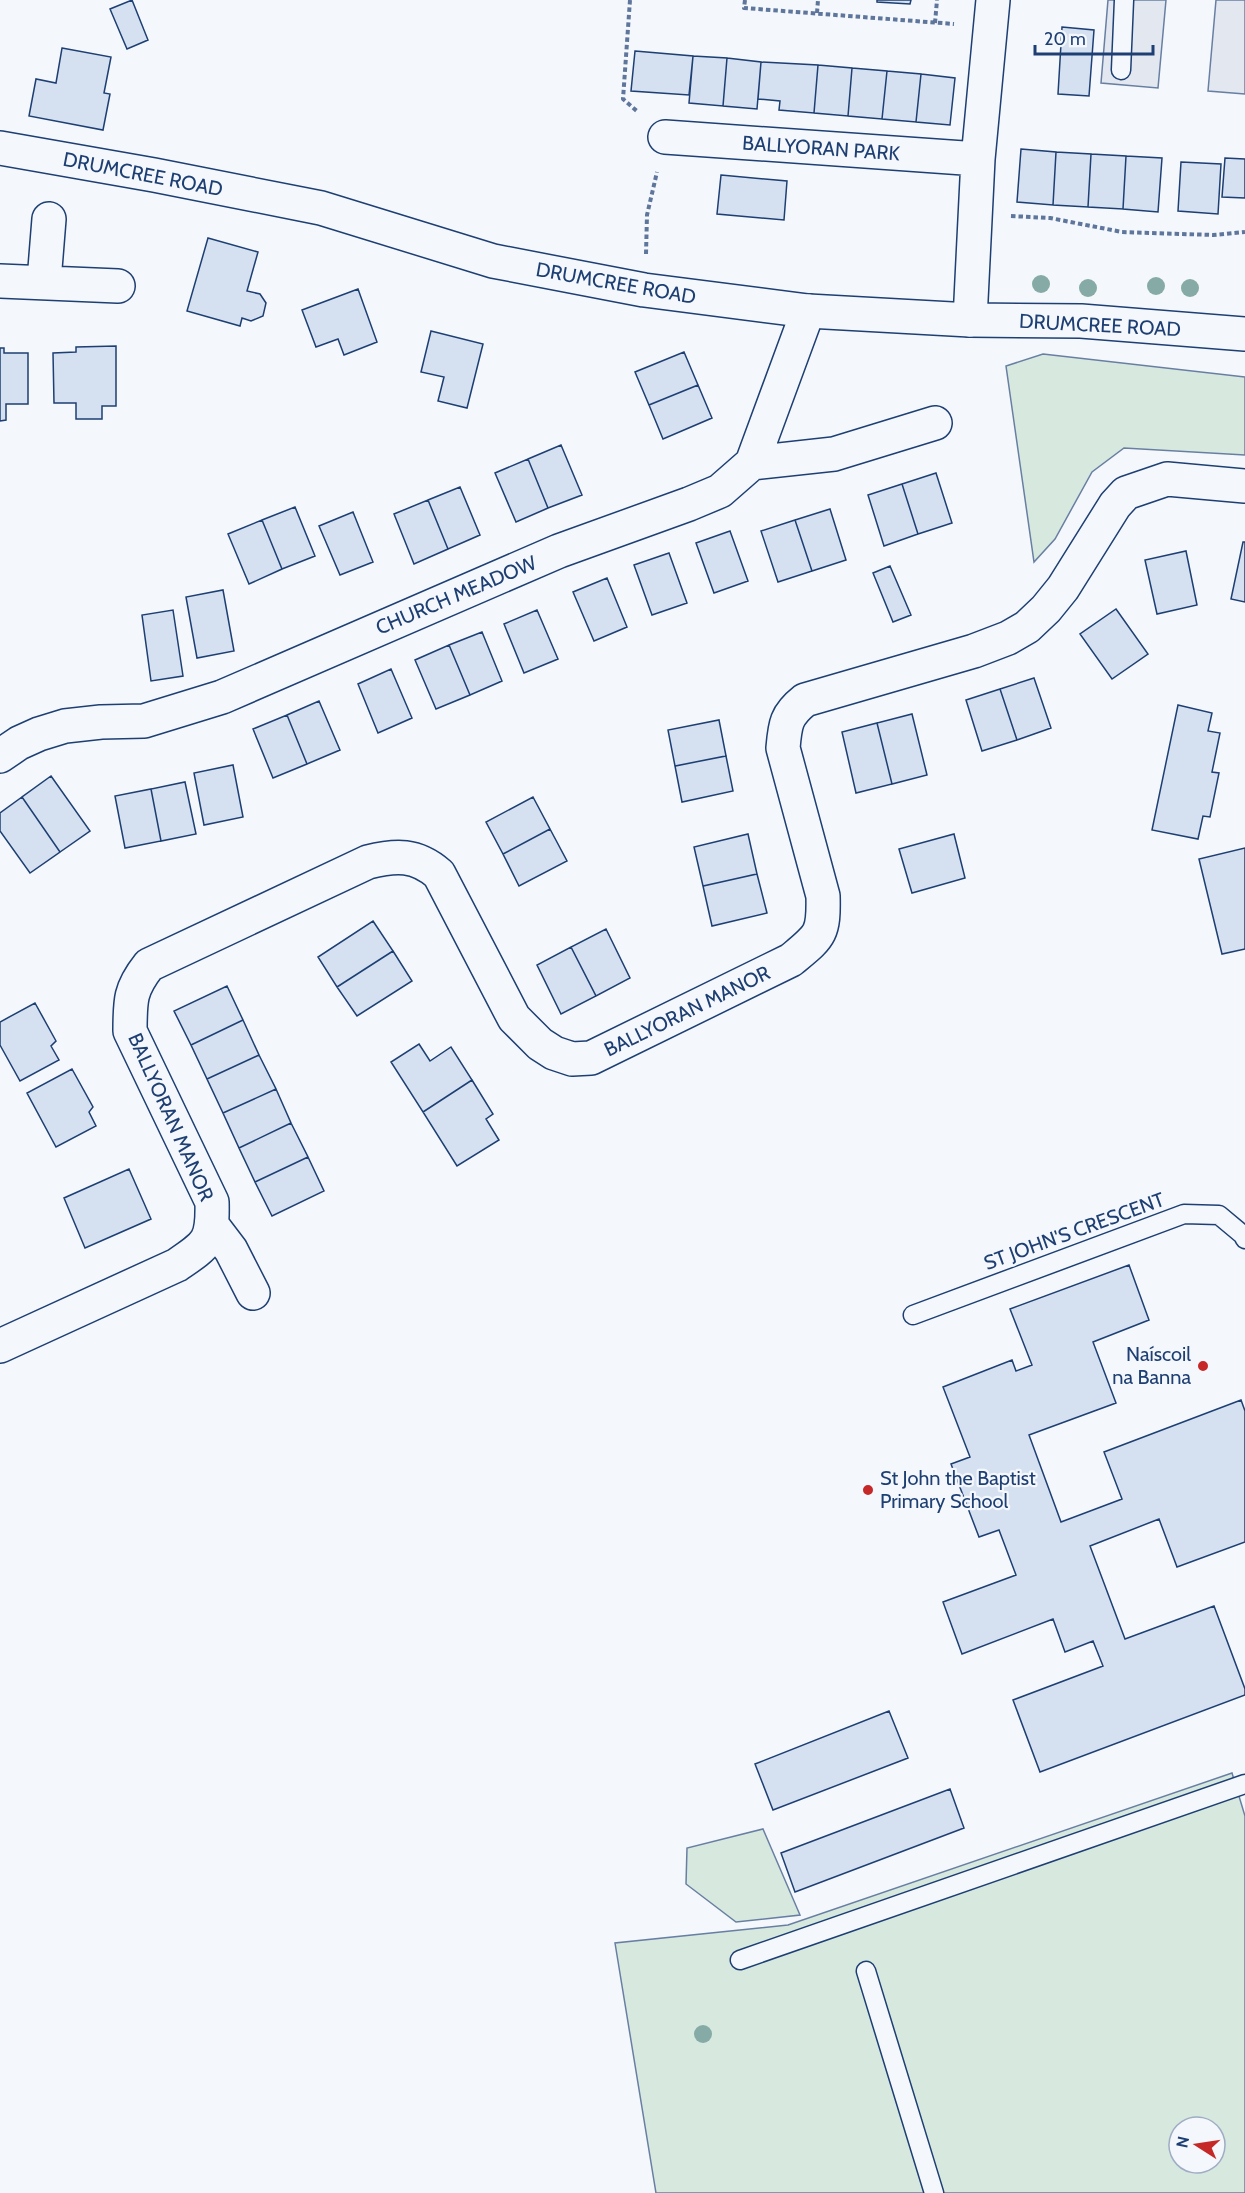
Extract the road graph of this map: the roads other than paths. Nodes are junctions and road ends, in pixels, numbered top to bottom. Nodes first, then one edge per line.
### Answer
1 (1124, 0) edge
2 (991, 14) edge
3 (1121, 70) dead end
4 (665, 137) road end
5 (0, 148) edge
6 (978, 159) junction
7 (49, 219) dead end
8 (0, 281) edge
9 (44, 282) junction
10 (118, 286) dead end
11 (808, 311) junction
12 (970, 320) junction
13 (1245, 334) edge
14 (935, 423) dead end
15 (752, 463) junction
16 (1245, 486) edge
17 (0, 756) edge
18 (212, 1225) junction
19 (1245, 1239) edge
20 (253, 1293) dead end
21 (913, 1315) dead end
22 (0, 1346) edge
23 (1245, 1784) edge
24 (740, 1960) dead end
25 (866, 1971) dead end
26 (933, 2193) edge

1 - 3 lane
2 - 6 street
4 - 6 street, BALLYORAN PARK
5 - 11 street, DRUMCREE ROAD
6 - 12 street
7 - 9 street
8 - 9 street
9 - 10 street
11 - 12 street, DRUMCREE ROAD
11 - 15 street, CHURCH MEADOW
12 - 13 street, DRUMCREE ROAD
14 - 15 street
15 - 17 street, CHURCH MEADOW
16 - 18 street, BALLYORAN MANOR
18 - 20 street
18 - 22 street, BALLYORAN MANOR
19 - 21 lane, ST JOHN'S CRESCENT
23 - 24 lane
25 - 26 lane

